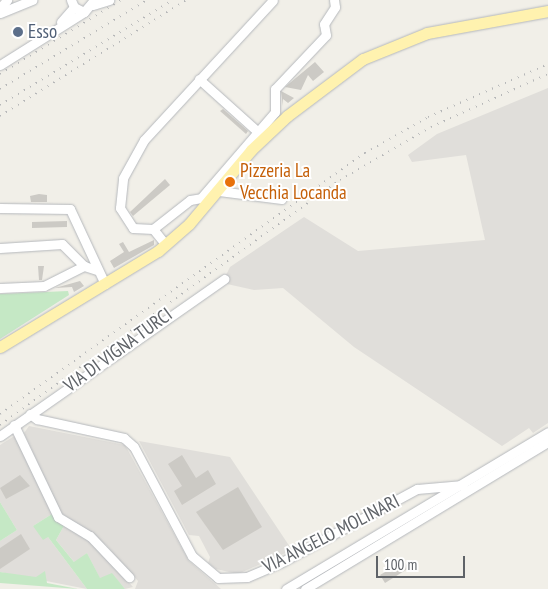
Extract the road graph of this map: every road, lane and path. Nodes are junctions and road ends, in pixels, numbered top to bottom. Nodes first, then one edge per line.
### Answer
1 (7, 0) edge
2 (18, 0) edge
3 (33, 0) edge
4 (109, 0) edge
5 (273, 0) edge
6 (334, 0) edge
7 (93, 2) edge
8 (71, 3) edge
9 (2, 10) edge
10 (548, 11) edge
11 (84, 12) junction
12 (42, 39) junction
13 (0, 66) edge
14 (199, 79) junction
15 (257, 132) junction
16 (219, 191) junction
17 (281, 199) dead end
18 (0, 208) edge
19 (153, 229) junction
20 (166, 245) junction
21 (0, 248) edge
22 (84, 266) junction
23 (96, 270) junction
24 (224, 279) dead end
25 (105, 284) junction
26 (0, 288) edge
27 (0, 347) edge
28 (30, 414) junction
29 (14, 425) junction
30 (548, 432) edge
31 (0, 436) edge
32 (548, 442) edge
33 (465, 488) junction
34 (129, 577) dead end
35 (286, 589) edge
36 (305, 589) edge

1 - 9 street
2 - 9 street
3 - 9 street
4 - 7 street
5 - 14 street
6 - 15 street
7 - 11 street
8 - 11 street
8 - 12 street
10 - 16 main road
11 - 12 street
12 - 13 street
14 - 15 street
14 - 19 street
15 - 19 street
16 - 17 street
16 - 20 main road
18 - 23 street
19 - 20 street
20 - 25 main road
21 - 22 street
22 - 23 street
22 - 26 street
23 - 25 street
24 - 28 street, VIA DI VIGNA TURCI
25 - 27 main road
28 - 29 street, VIA DI VIGNA TURCI
28 - 33 street, VIA ANGELO MOLINARI
29 - 31 street, VIA DI VIGNA TURCI
29 - 34 street
30 - 33 street, VIA ANGELO MOLINARI
32 - 33 street, VIA ANGELO MOLINARI
33 - 35 street
33 - 36 street

